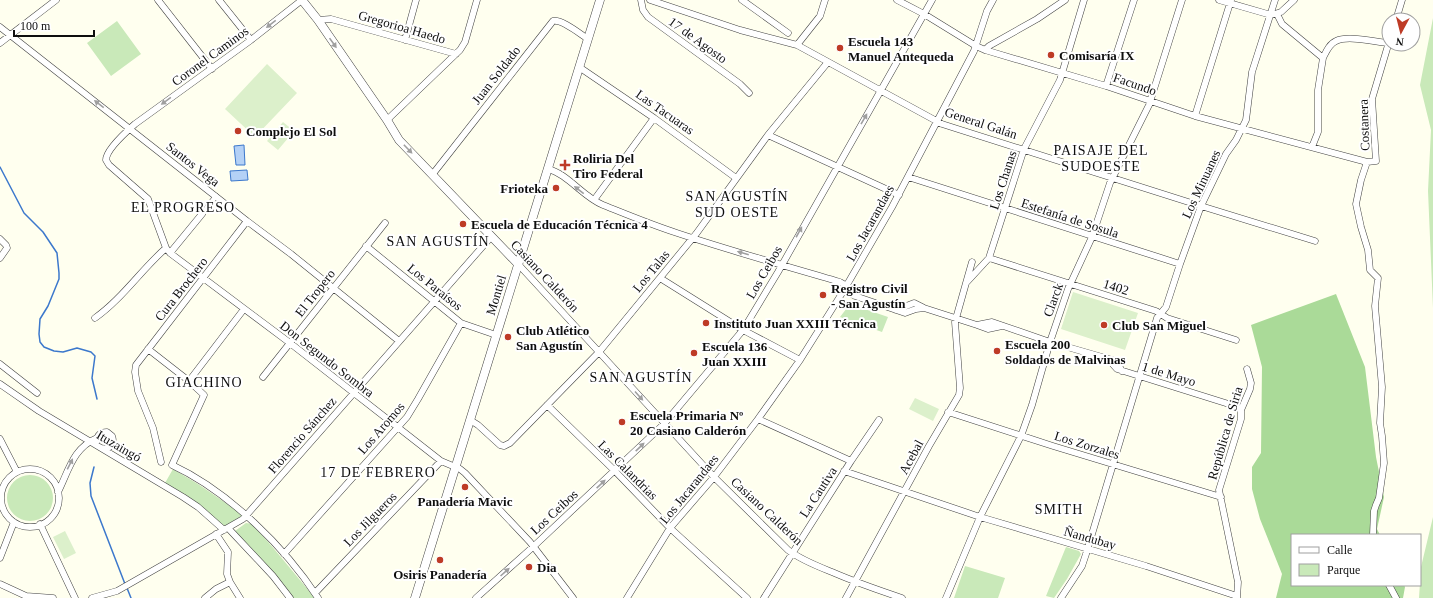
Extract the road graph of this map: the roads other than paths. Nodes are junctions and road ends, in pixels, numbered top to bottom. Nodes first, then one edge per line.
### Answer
1 (56, 0) edge
2 (158, 0) edge
3 (219, 0) edge
4 (302, 0) edge
5 (416, 0) edge
6 (477, 0) edge
7 (600, 0) edge
8 (642, 0) edge
9 (650, 0) edge
10 (742, 0) edge
11 (826, 0) edge
12 (897, 0) edge
13 (932, 0) edge
14 (993, 0) edge
15 (1065, 0) edge
16 (1084, 0) edge
17 (1134, 0) edge
18 (1182, 0) edge
19 (1219, 0) edge
20 (1275, 0) edge
21 (1294, 0) edge
22 (1402, 0) edge
23 (1230, 2) edge
24 (1398, 12) edge
25 (924, 14) junction
26 (1274, 15) junction
27 (318, 20) junction
28 (0, 27) edge
29 (788, 33) dead end
30 (10, 36) junction
31 (588, 39) junction
32 (251, 40) junction
33 (404, 40) junction
34 (1381, 41) edge
35 (0, 43) edge
36 (797, 45) junction
37 (976, 46) junction
38 (985, 50) junction
39 (1386, 52) edge
40 (456, 54) junction
41 (1323, 58) junction
42 (828, 62) junction
43 (579, 67) junction
44 (212, 69) junction
45 (1062, 74) junction
46 (1106, 86) junction
47 (880, 90) junction
48 (749, 93) dead end
49 (1150, 101) junction
50 (1195, 116) junction
51 (654, 118) junction
52 (387, 120) junction
53 (937, 121) junction
54 (130, 128) junction
55 (1242, 129) junction
56 (768, 135) junction
57 (1312, 147) junction
58 (1024, 149) junction
59 (1376, 161) joint
60 (1367, 162) junction
61 (836, 166) junction
62 (548, 169) junction
63 (432, 175) junction
64 (908, 177) junction
65 (1112, 177) junction
66 (736, 178) junction
67 (899, 195) junction
68 (216, 196) junction
69 (594, 200) junction
70 (1201, 206) junction
71 (1004, 208) junction
72 (202, 214) joint
73 (247, 221) junction
74 (385, 223) dead end
75 (1092, 236) junction
76 (491, 237) junction
77 (692, 238) junction
78 (0, 239) edge
79 (1316, 241) dead end
80 (366, 246) junction
81 (168, 251) junction
82 (0, 258) edge
83 (989, 258) junction
84 (972, 262) dead end
85 (518, 264) junction
86 (782, 264) junction
87 (1180, 264) junction
88 (203, 278) junction
89 (660, 278) junction
90 (966, 282) junction
91 (1070, 284) junction
92 (333, 288) junction
93 (846, 288) junction
94 (435, 301) junction
95 (244, 309) junction
96 (1161, 314) junction
97 (95, 318) dead end
98 (956, 318) junction
99 (461, 322) junction
100 (743, 330) junction
101 (496, 335) junction
102 (1236, 340) dead end
103 (399, 341) junction
104 (1050, 342) junction
105 (290, 343) junction
106 (148, 349) junction
107 (598, 352) junction
108 (800, 360) junction
109 (1, 367) edge
110 (1247, 370) dead end
111 (1140, 376) junction
112 (263, 377) dead end
113 (189, 381) junction
114 (0, 384) edge
115 (37, 392) dead end
116 (354, 394) junction
117 (547, 405) junction
118 (1241, 410) junction
119 (948, 412) junction
120 (758, 419) junction
121 (470, 420) junction
122 (878, 420) dead end
123 (664, 424) junction
124 (396, 428) junction
125 (1021, 436) junction
126 (97, 438) junction
127 (0, 439) edge
128 (89, 441) junction
129 (111, 446) junction
130 (100, 448) junction
131 (114, 456) junction
132 (441, 461) junction
133 (851, 461) junction
134 (161, 462) dead end
135 (1114, 465) junction
136 (456, 467) junction
137 (615, 471) junction
138 (844, 471) junction
139 (17, 472) junction
140 (714, 477) junction
141 (58, 492) junction
142 (905, 492) junction
143 (1, 493) edge
144 (1221, 497) junction
145 (247, 515) junction
146 (980, 517) junction
147 (14, 522) junction
148 (40, 524) junction
149 (670, 528) junction
150 (226, 529) junction
151 (216, 534) junction
152 (1373, 534) edge
153 (534, 546) junction
154 (1088, 549) junction
155 (792, 553) junction
156 (284, 554) junction
157 (0, 558) edge
158 (230, 582) junction
159 (855, 582) junction
160 (0, 584) edge
161 (1390, 586) edge
162 (317, 595) edge
163 (1237, 597) edge
164 (53, 598) edge
165 (75, 598) edge
166 (92, 598) edge
167 (205, 598) edge
168 (240, 598) edge
169 (290, 598) edge
170 (415, 598) edge
171 (476, 598) edge
172 (573, 598) edge
173 (627, 598) edge
174 (747, 598) edge
175 (764, 598) edge
176 (846, 598) edge
177 (902, 598) edge
178 (946, 598) edge
179 (1061, 598) edge
180 (1396, 598) edge

1 - 30 street
2 - 44 street
3 - 32 street
4 - 27 street, Casiano Calderón
4 -> 32 street, Coronel Caminos
5 - 33 street
6 - 40 street
7 - 31 street, Montiel
8 - 48 street, 17 de Agosto
9 - 36 street, General Galán
10 - 29 street
11 - 36 street
12 - 25 street, Facundo
13 - 25 street, Los Ceibos
14 - 37 street, Los Jacarandaes
15 - 38 street
16 - 45 street, Los Chanas
17 - 46 street
18 - 49 street, Clarck
19 - 23 street
20 - 26 street, Los Minuanes
21 - 26 street
22 - 24 street
23 - 26 street
23 - 50 street
25 - 37 street, Facundo
25 - 47 street, Los Ceibos
26 - 41 street
26 - 55 street, Los Minuanes
27 - 33 street, Gregorioa Haedo
27 -> 52 street, Casiano Calderón
28 - 30 street, Santos Vega
30 - 35 street
54 -> 30 street, Santos Vega
31 - 43 street, Montiel
31 - 63 street, Juan Soldado
32 - 44 street, Coronel Caminos
33 - 40 street, Gregorioa Haedo
34 - 41 street
36 - 42 street, General Galán
37 - 38 street, Facundo
37 - 53 street, Los Jacarandaes
38 - 45 street, Facundo
39 - 59 street, Costanera
40 - 52 street
41 - 57 street
42 - 47 street, General Galán
42 - 56 street, Los Talas
43 - 51 street, Las Tacuaras
43 - 62 street, Montiel
44 -> 54 street, Coronel Caminos
45 - 46 street, Facundo
45 - 58 street, Los Chanas
46 - 49 street, Facundo
47 - 53 street, General Galán
61 -> 47 street, Los Ceibos
49 - 50 street, Facundo
49 - 65 street, Clarck
50 - 55 street, Facundo
51 - 66 street, Las Tacuaras
51 - 69 street
52 -> 63 street, Casiano Calderón
53 - 58 street, General Galán
53 - 64 street, Los Jacarandaes
54 - 68 street, Santos Vega
54 - 81 street
55 - 57 street, Facundo
55 - 70 street, Los Minuanes
56 - 61 street
56 - 66 street, Los Talas
57 - 60 street, Facundo
58 - 65 street, General Galán
58 - 71 street, Los Chanas
59 - 60 street, Facundo
60 - 152 street
61 - 67 street
86 -> 61 street, Los Ceibos
69 -> 62 street
62 - 85 street, Montiel
63 - 76 street, Casiano Calderón
64 - 67 street, Los Jacarandaes
64 - 71 street, Estefanía de Sosula
65 - 70 street, General Galán
65 - 75 street, Clarck
66 - 77 street, Los Talas
67 - 93 street, Los Jacarandaes
68 - 72 street
68 - 73 street, Santos Vega
69 - 77 street
70 - 79 street, General Galán
70 - 87 street, Los Minuanes
71 - 75 street, Estefanía de Sosula
71 - 83 street, Los Chanas
72 - 81 street
73 - 88 street, Cura Brochero
73 - 92 street, Santos Vega
74 - 80 street, El Tropero
75 - 87 street, Estefanía de Sosula
75 - 91 street, Clarck
76 - 85 street, Casiano Calderón
76 - 94 street, Florencio Sánchez
86 -> 77 street
77 - 89 street, Los Talas
78 - 82 street
80 - 92 street, El Tropero
80 - 94 street, Los Paraísos
81 - 88 street, Don Segundo Sombra
81 - 97 street
83 - 90 street, Los Chanas
83 - 91 street, 1402
84 - 90 street
85 - 101 street, Montiel
85 - 107 street, Casiano Calderón
86 - 93 street
86 - 100 street, Los Ceibos
87 - 96 street, Los Minuanes
88 - 95 street, Don Segundo Sombra
88 - 106 street, Cura Brochero
89 - 100 street
89 - 107 street, Los Talas
90 - 98 street, Los Chanas
91 - 96 street, 1402
91 - 104 street, Clarck
92 - 103 street, Santos Vega
92 - 105 street, El Tropero
93 - 98 street
93 - 108 street, Los Jacarandaes
94 - 99 street, Los Paraísos
94 - 103 street, Florencio Sánchez
95 - 105 street, Don Segundo Sombra
95 - 113 street
96 - 102 street, 1402
96 - 111 street, Los Minuanes
98 - 104 street
98 - 119 street, Acebal
99 - 101 street, Los Paraísos
99 - 124 street, Los Aromos
100 - 108 street
100 - 123 street, Los Ceibos
101 - 121 street, Montiel
103 - 116 street, Florencio Sánchez
104 - 111 street, 1 de Mayo
104 - 125 street, Clarck
105 - 112 street, El Tropero
105 - 116 street, Don Segundo Sombra
106 - 113 street
106 - 134 street, Cura Brochero
107 - 117 street, Los Talas
107 -> 123 street, Casiano Calderón
108 - 120 street, Los Jacarandaes
109 - 115 street
110 - 118 street, República de Siria
111 - 118 street, 1 de Mayo
111 - 135 street, Los Minuanes
113 - 145 street
114 - 128 street, Ituzaingó
116 - 124 street, Don Segundo Sombra
116 - 145 street, Florencio Sánchez
117 - 121 street, Los Talas
117 - 137 street, Las Calandrias
118 - 144 street, República de Siria
119 - 125 street, Los Zorzales
119 - 142 street, Acebal
120 - 133 street
120 - 140 street, Los Jacarandaes
121 - 136 street, Montiel
122 - 133 street, La Cautiva
137 -> 123 street, Los Ceibos
123 - 140 street, Casiano Calderón
124 - 132 street, Don Segundo Sombra
124 - 156 street, Los Aromos
125 - 135 street, Los Zorzales
125 - 146 street, Clarck
126 - 128 street
126 - 129 street
126 - 130 street
127 - 139 street
128 - 130 street, Ituzaingó
141 -> 128 street
129 - 130 street
129 - 131 street
130 - 131 street, Ituzaingó
131 - 150 street, Ituzaingó
132 - 136 street, Don Segundo Sombra
132 - 162 street, Los Jilgueros
133 - 138 street, La Cautiva
135 - 144 street, Los Zorzales
135 - 154 street, Los Minuanes
136 - 153 street, Don Segundo Sombra
136 - 170 street, Montiel
137 - 149 street, Las Calandrias
153 -> 137 street, Los Ceibos
138 - 142 street, Ñandubay
138 - 155 street, La Cautiva
139 - 141 street
139 - 143 street
140 - 149 street, Los Jacarandaes
140 - 155 street, Casiano Calderón
141 - 148 street
142 - 146 street, Ñandubay
142 - 159 street, Acebal
143 - 147 street
144 - 163 street, República de Siria
145 - 150 street, Florencio Sánchez
145 - 156 street
146 - 154 street, Ñandubay
146 - 178 street, Clarck
147 - 148 street
147 - 157 street
148 - 165 street
149 - 173 street, Los Jacarandaes
149 - 174 street, Las Calandrias
150 - 151 street, Florencio Sánchez
150 - 169 street, Ituzaingó
151 - 158 street
151 - 166 street, Florencio Sánchez
171 -> 153 street, Los Ceibos
153 - 172 street, Don Segundo Sombra
154 - 163 street, Ñandubay
154 - 179 street, Los Minuanes
155 - 159 street, Casiano Calderón
155 - 175 street, La Cautiva
156 - 162 street
158 - 167 street
158 - 168 street
159 - 176 street, Acebal
159 - 177 street, Casiano Calderón
160 - 164 street
161 - 180 street

